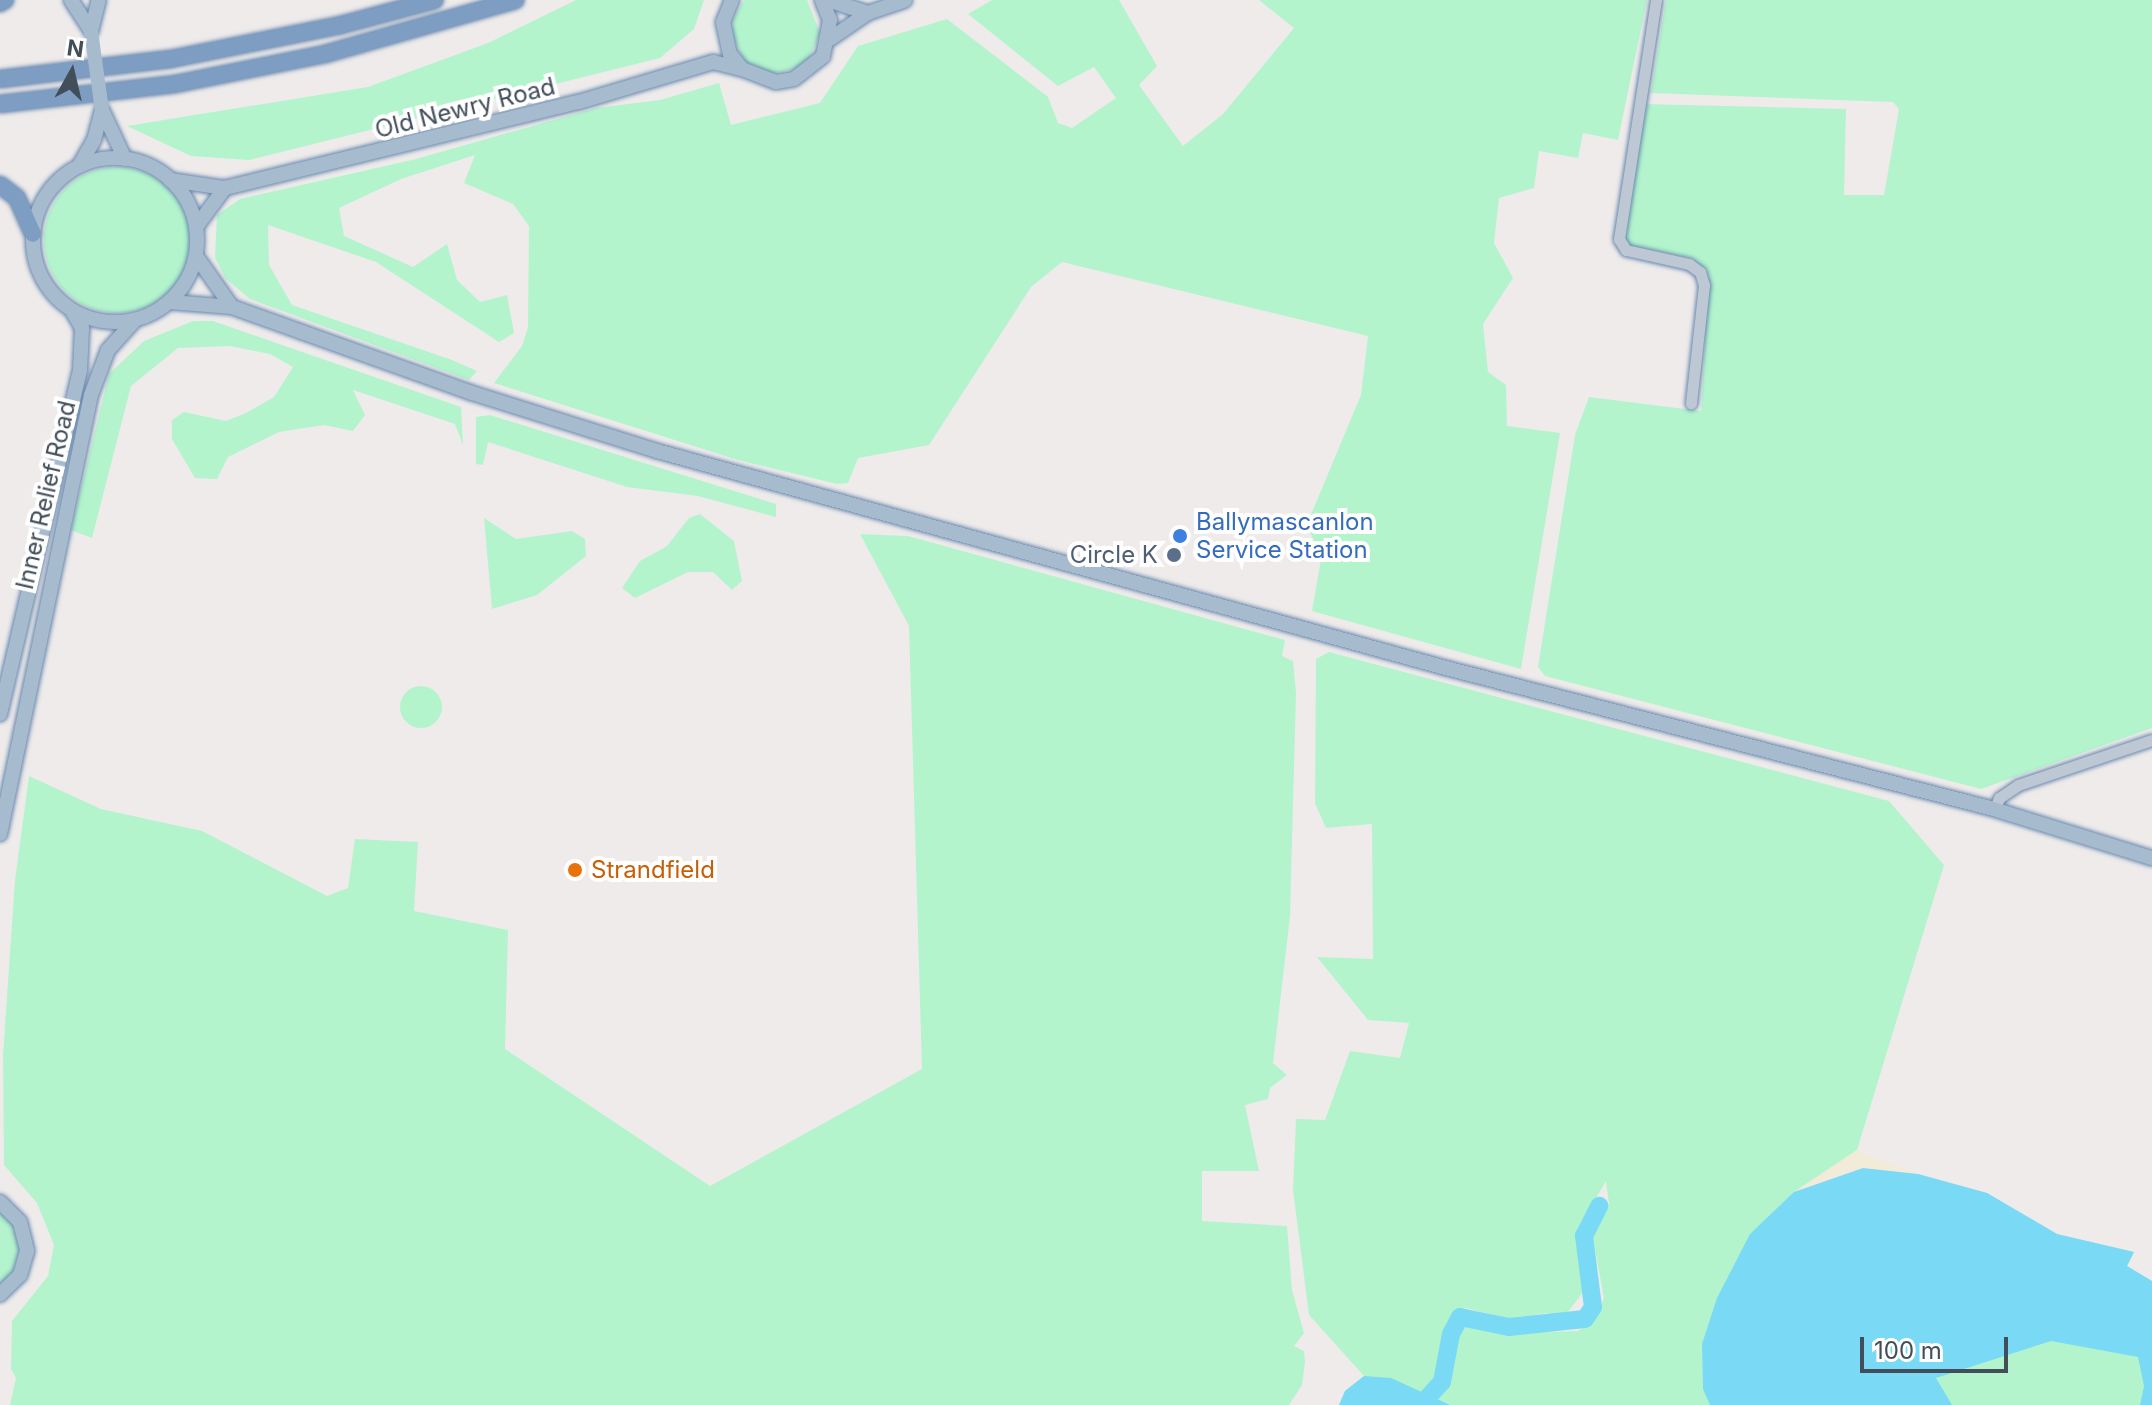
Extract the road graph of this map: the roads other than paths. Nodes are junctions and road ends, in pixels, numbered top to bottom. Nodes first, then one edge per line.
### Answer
1 (71, 0) edge
2 (99, 0) edge
3 (435, 0) edge
4 (516, 0) edge
5 (732, 0) edge
6 (825, 0) edge
7 (905, 0) edge
8 (1656, 0) edge
9 (868, 13) junction
10 (91, 31) junction
11 (724, 39) junction
12 (830, 39) junction
13 (713, 62) junction
14 (742, 69) junction
15 (0, 79) edge
16 (0, 104) edge
17 (102, 110) junction
18 (125, 159) junction
19 (79, 166) junction
20 (170, 180) junction
21 (0, 185) edge
22 (225, 188) junction
23 (196, 227) junction
24 (33, 234) junction
25 (196, 256) junction
26 (170, 302) junction
27 (232, 307) junction
28 (71, 309) junction
29 (135, 320) junction
30 (1691, 403) dead end
31 (0, 714) edge
32 (2152, 740) edge
33 (1995, 809) junction
34 (0, 834) edge
35 (2152, 858) edge
36 (0, 1202) edge
37 (0, 1294) edge

1 - 10 main road
2 - 10 main road
3 - 15 highway
4 - 16 highway
5 - 11 main road
6 - 9 main road
6 - 12 main road
7 - 9 main road
8 - 30 street
9 - 12 main road
10 - 17 main road, bridge
11 - 13 main road
11 - 14 main road
12 - 14 main road, Old Newry Road
13 - 14 main road, Old Newry Road
13 - 22 main road, Old Newry Road
17 - 18 main road
17 - 19 main road
18 - 19 main road
18 - 20 main road
19 - 24 main road
20 - 22 main road, Old Newry Road
20 - 23 main road
21 - 24 highway
22 - 23 main road
23 - 25 main road
24 - 28 main road
25 - 26 main road
25 - 27 main road
26 - 27 main road
26 - 29 main road
27 - 33 main road
28 - 29 main road
28 - 31 main road, Inner Relief Road
29 - 34 main road, Inner Relief Road
32 - 33 street
33 - 35 main road
36 - 37 main road

